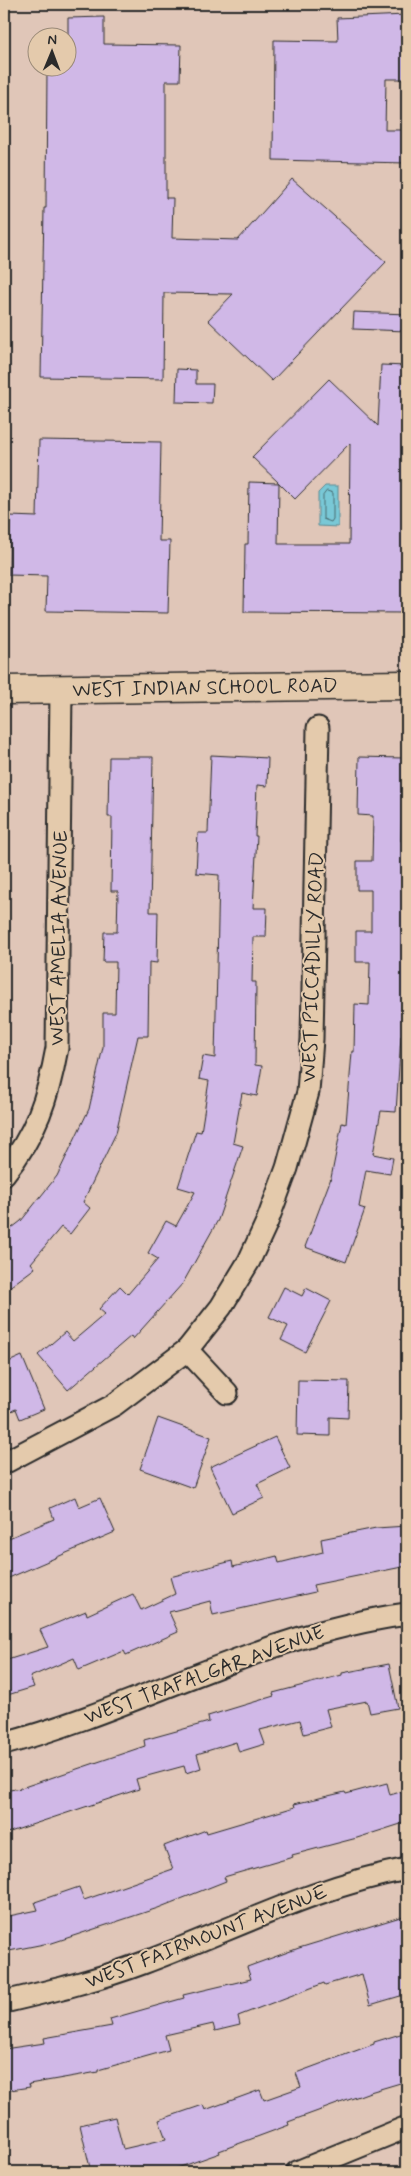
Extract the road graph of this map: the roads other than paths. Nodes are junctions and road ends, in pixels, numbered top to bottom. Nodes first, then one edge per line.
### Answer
1 (407, 685) edge
2 (61, 689) junction
3 (4, 690) edge
4 (318, 728) dead end
5 (4, 1174) edge
6 (187, 1350) junction
7 (227, 1392) dead end
8 (4, 1463) edge
9 (407, 1614) edge
10 (4, 1744) edge
11 (407, 1869) edge
12 (4, 2002) edge
13 (407, 2127) edge
14 (297, 2172) edge

1 - 2 main road, WEST INDIAN SCHOOL ROAD
2 - 3 main road, WEST INDIAN SCHOOL ROAD
2 - 5 street, WEST AMELIA AVENUE
4 - 6 street, WEST PICCADILLY ROAD
6 - 7 street
6 - 8 street, WEST PICCADILLY ROAD
9 - 10 street, WEST TRAFALGAR AVENUE
11 - 12 street, WEST FAIRMOUNT AVENUE
13 - 14 street

